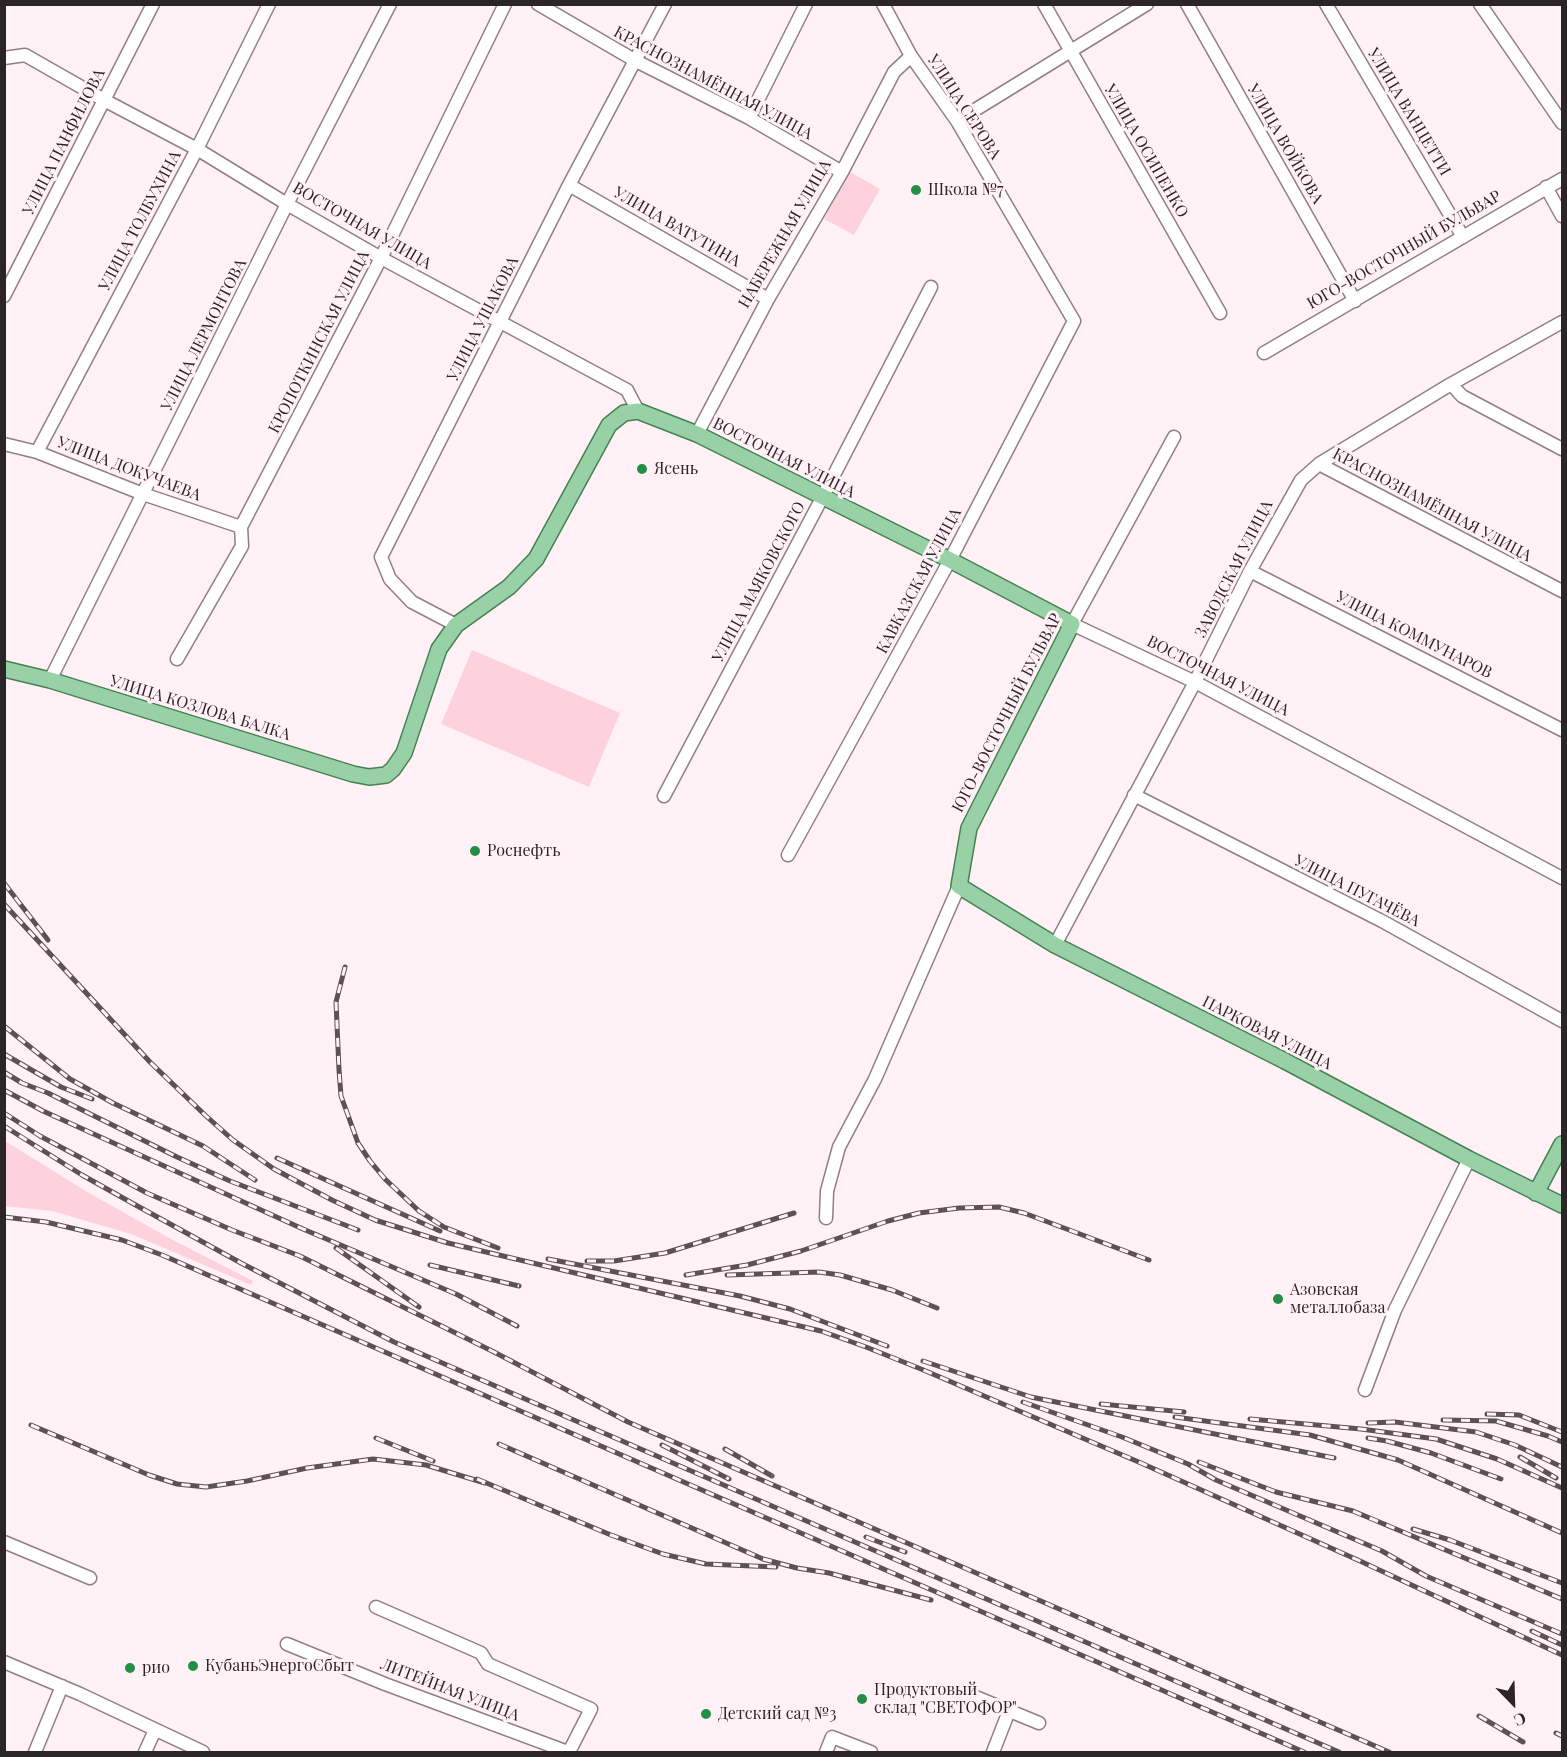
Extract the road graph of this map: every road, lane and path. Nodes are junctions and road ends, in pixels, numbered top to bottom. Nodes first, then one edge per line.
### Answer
1 (153, 4) edge
2 (269, 4) edge
3 (390, 4) edge
4 (505, 4) edge
5 (538, 4) edge
6 (665, 4) edge
7 (806, 4) edge
8 (883, 4) edge
9 (1044, 4) edge
10 (1147, 4) edge
11 (1187, 4) edge
12 (1326, 4) edge
13 (1480, 4) edge
14 (1070, 51) junction
15 (911, 56) junction
16 (4, 58) edge
17 (636, 61) junction
18 (104, 100) junction
19 (749, 118) junction
20 (957, 121) junction
21 (1563, 123) edge
22 (197, 148) junction
23 (842, 172) junction
24 (1563, 179) edge
25 (569, 185) junction
26 (1546, 188) junction
27 (287, 204) junction
28 (1563, 216) edge
29 (1463, 237) junction
30 (381, 258) junction
31 (931, 287) dead end
32 (4, 296) edge
33 (768, 298) junction
34 (1355, 301) junction
35 (1220, 314) dead end
36 (1074, 321) joint
37 (1563, 322) edge
38 (500, 323) junction
39 (1264, 353) dead end
40 (1451, 384) junction
41 (638, 411) junction
42 (697, 434) junction
43 (1174, 437) dead end
44 (4, 444) edge
45 (1563, 449) edge
46 (37, 452) junction
47 (1319, 464) junction
48 (143, 494) junction
49 (822, 498) junction
50 (241, 527) junction
51 (950, 560) junction
52 (1250, 571) junction
53 (1563, 591) edge
54 (1072, 624) junction
55 (456, 625) junction
56 (177, 659) dead end
57 (4, 669) edge
58 (50, 680) junction
59 (1194, 682) junction
60 (1563, 730) edge
61 (1134, 795) junction
62 (664, 796) dead end
63 (788, 855) dead end
64 (1563, 878) edge
65 (959, 886) junction
66 (1055, 945) junction
67 (1563, 1021) edge
68 (1562, 1147) edge
69 (1469, 1160) junction
70 (1536, 1193) junction
71 (1563, 1205) edge
72 (826, 1218) dead end
73 (1365, 1390) dead end
74 (4, 1542) edge
75 (90, 1578) dead end
76 (376, 1607) dead end
77 (287, 1644) dead end
78 (4, 1662) edge
79 (62, 1686) junction
80 (961, 1691) dead end
81 (1009, 1711) junction
82 (1039, 1723) dead end
83 (155, 1730) junction
84 (35, 1752) edge
85 (145, 1752) edge
86 (202, 1752) edge
87 (569, 1752) edge
88 (826, 1752) edge
89 (871, 1752) edge
90 (993, 1752) edge

1 - 18 street, УЛИЦА ПАНФИЛОВА
2 - 22 street, УЛИЦА ТОЛБУХИНА
3 - 27 street, УЛИЦА ЛЕРМОНТОВА
4 - 30 street, КРОПОТКИНСКАЯ УЛИЦА
5 - 17 street, КРАСНОЗНАМЁННАЯ УЛИЦА
6 - 17 street, УЛИЦА УШАКОВА
7 - 19 street
8 - 15 street, УЛИЦА СЕРОВА
9 - 14 street, УЛИЦА ОСИПЕНКО
10 - 14 street
11 - 34 street, УЛИЦА ВОЙКОВА
12 - 29 street, УЛИЦА ВАНЦЕТТИ
13 - 21 street
14 - 20 street
14 - 35 street, УЛИЦА ОСИПЕНКО
15 - 20 street, УЛИЦА СЕРОВА
15 - 23 street, НАБЕРЕЖНАЯ УЛИЦА
16 - 18 street, ВОСТОЧНАЯ УЛИЦА
17 - 19 street, КРАСНОЗНАМЁННАЯ УЛИЦА
17 - 25 street, УЛИЦА УШАКОВА
18 - 22 street, ВОСТОЧНАЯ УЛИЦА
18 - 32 street, УЛИЦА ПАНФИЛОВА
19 - 23 street, КРАСНОЗНАМЁННАЯ УЛИЦА
20 - 36 street, УЛИЦА СЕРОВА
22 - 27 street, ВОСТОЧНАЯ УЛИЦА
22 - 46 street, УЛИЦА ТОЛБУХИНА
23 - 33 street, НАБЕРЕЖНАЯ УЛИЦА
24 - 26 street, ЮГО-ВОСТОЧНЫЙ БУЛЬВАР
25 - 33 street, УЛИЦА ВАТУТИНА
25 - 38 street, УЛИЦА УШАКОВА
26 - 28 street
26 - 29 street, ЮГО-ВОСТОЧНЫЙ БУЛЬВАР
27 - 30 street, ВОСТОЧНАЯ УЛИЦА
27 - 48 street, УЛИЦА ЛЕРМОНТОВА
29 - 34 street, ЮГО-ВОСТОЧНЫЙ БУЛЬВАР
30 - 38 street, ВОСТОЧНАЯ УЛИЦА
30 - 50 street, КРОПОТКИНСКАЯ УЛИЦА
31 - 49 street, УЛИЦА МАЯКОВСКОГО
33 - 42 street, НАБЕРЕЖНАЯ УЛИЦА
34 - 39 street, ЮГО-ВОСТОЧНЫЙ БУЛЬВАР
36 - 51 street, КАВКАЗСКАЯ УЛИЦА
37 - 40 street, ЗАВОДСКАЯ УЛИЦА
38 - 41 street, ВОСТОЧНАЯ УЛИЦА
38 - 55 street, УЛИЦА УШАКОВА
40 - 45 street
40 - 47 street, ЗАВОДСКАЯ УЛИЦА
41 - 42 main road, ВОСТОЧНАЯ УЛИЦА
41 - 55 main road
42 - 49 main road, ВОСТОЧНАЯ УЛИЦА
43 - 54 street, ЮГО-ВОСТОЧНЫЙ БУЛЬВАР
44 - 46 street, УЛИЦА ДОКУЧАЕВА
46 - 48 street, УЛИЦА ДОКУЧАЕВА
47 - 52 street, ЗАВОДСКАЯ УЛИЦА
47 - 53 street, КРАСНОЗНАМЁННАЯ УЛИЦА
48 - 50 street, УЛИЦА ДОКУЧАЕВА
48 - 58 street, УЛИЦА ЛЕРМОНТОВА
49 - 51 main road, ВОСТОЧНАЯ УЛИЦА
49 - 62 street, УЛИЦА МАЯКОВСКОГО
50 - 56 street, КРОПОТКИНСКАЯ УЛИЦА
51 - 54 main road, ВОСТОЧНАЯ УЛИЦА
51 - 63 street, КАВКАЗСКАЯ УЛИЦА
52 - 59 street, ЗАВОДСКАЯ УЛИЦА
52 - 60 street, УЛИЦА КОММУНАРОВ
54 - 59 street, ВОСТОЧНАЯ УЛИЦА
54 - 65 main road, ЮГО-ВОСТОЧНЫЙ БУЛЬВАР
55 - 58 main road, УЛИЦА КОЗЛОВА БАЛКА
57 - 58 main road, УЛИЦА КОЗЛОВА БАЛКА
59 - 61 street, ЗАВОДСКАЯ УЛИЦА
59 - 64 street, ВОСТОЧНАЯ УЛИЦА
61 - 66 street, ЗАВОДСКАЯ УЛИЦА
61 - 67 street, УЛИЦА ПУГАЧЁВА
65 - 66 main road, ПАРКОВАЯ УЛИЦА
65 - 72 street, ЮГО-ВОСТОЧНЫЙ БУЛЬВАР
66 - 69 main road, ПАРКОВАЯ УЛИЦА
68 - 70 main road
69 - 70 main road, ПАРКОВАЯ УЛИЦА
69 - 73 street
70 - 71 main road, ПАРКОВАЯ УЛИЦА
74 - 75 street
76 - 87 street
77 - 87 street, ЛИТЕЙНАЯ УЛИЦА
78 - 79 street
79 - 83 street
79 - 84 street
80 - 81 street
81 - 82 street
81 - 90 street
83 - 85 street
83 - 86 street
88 - 89 street

